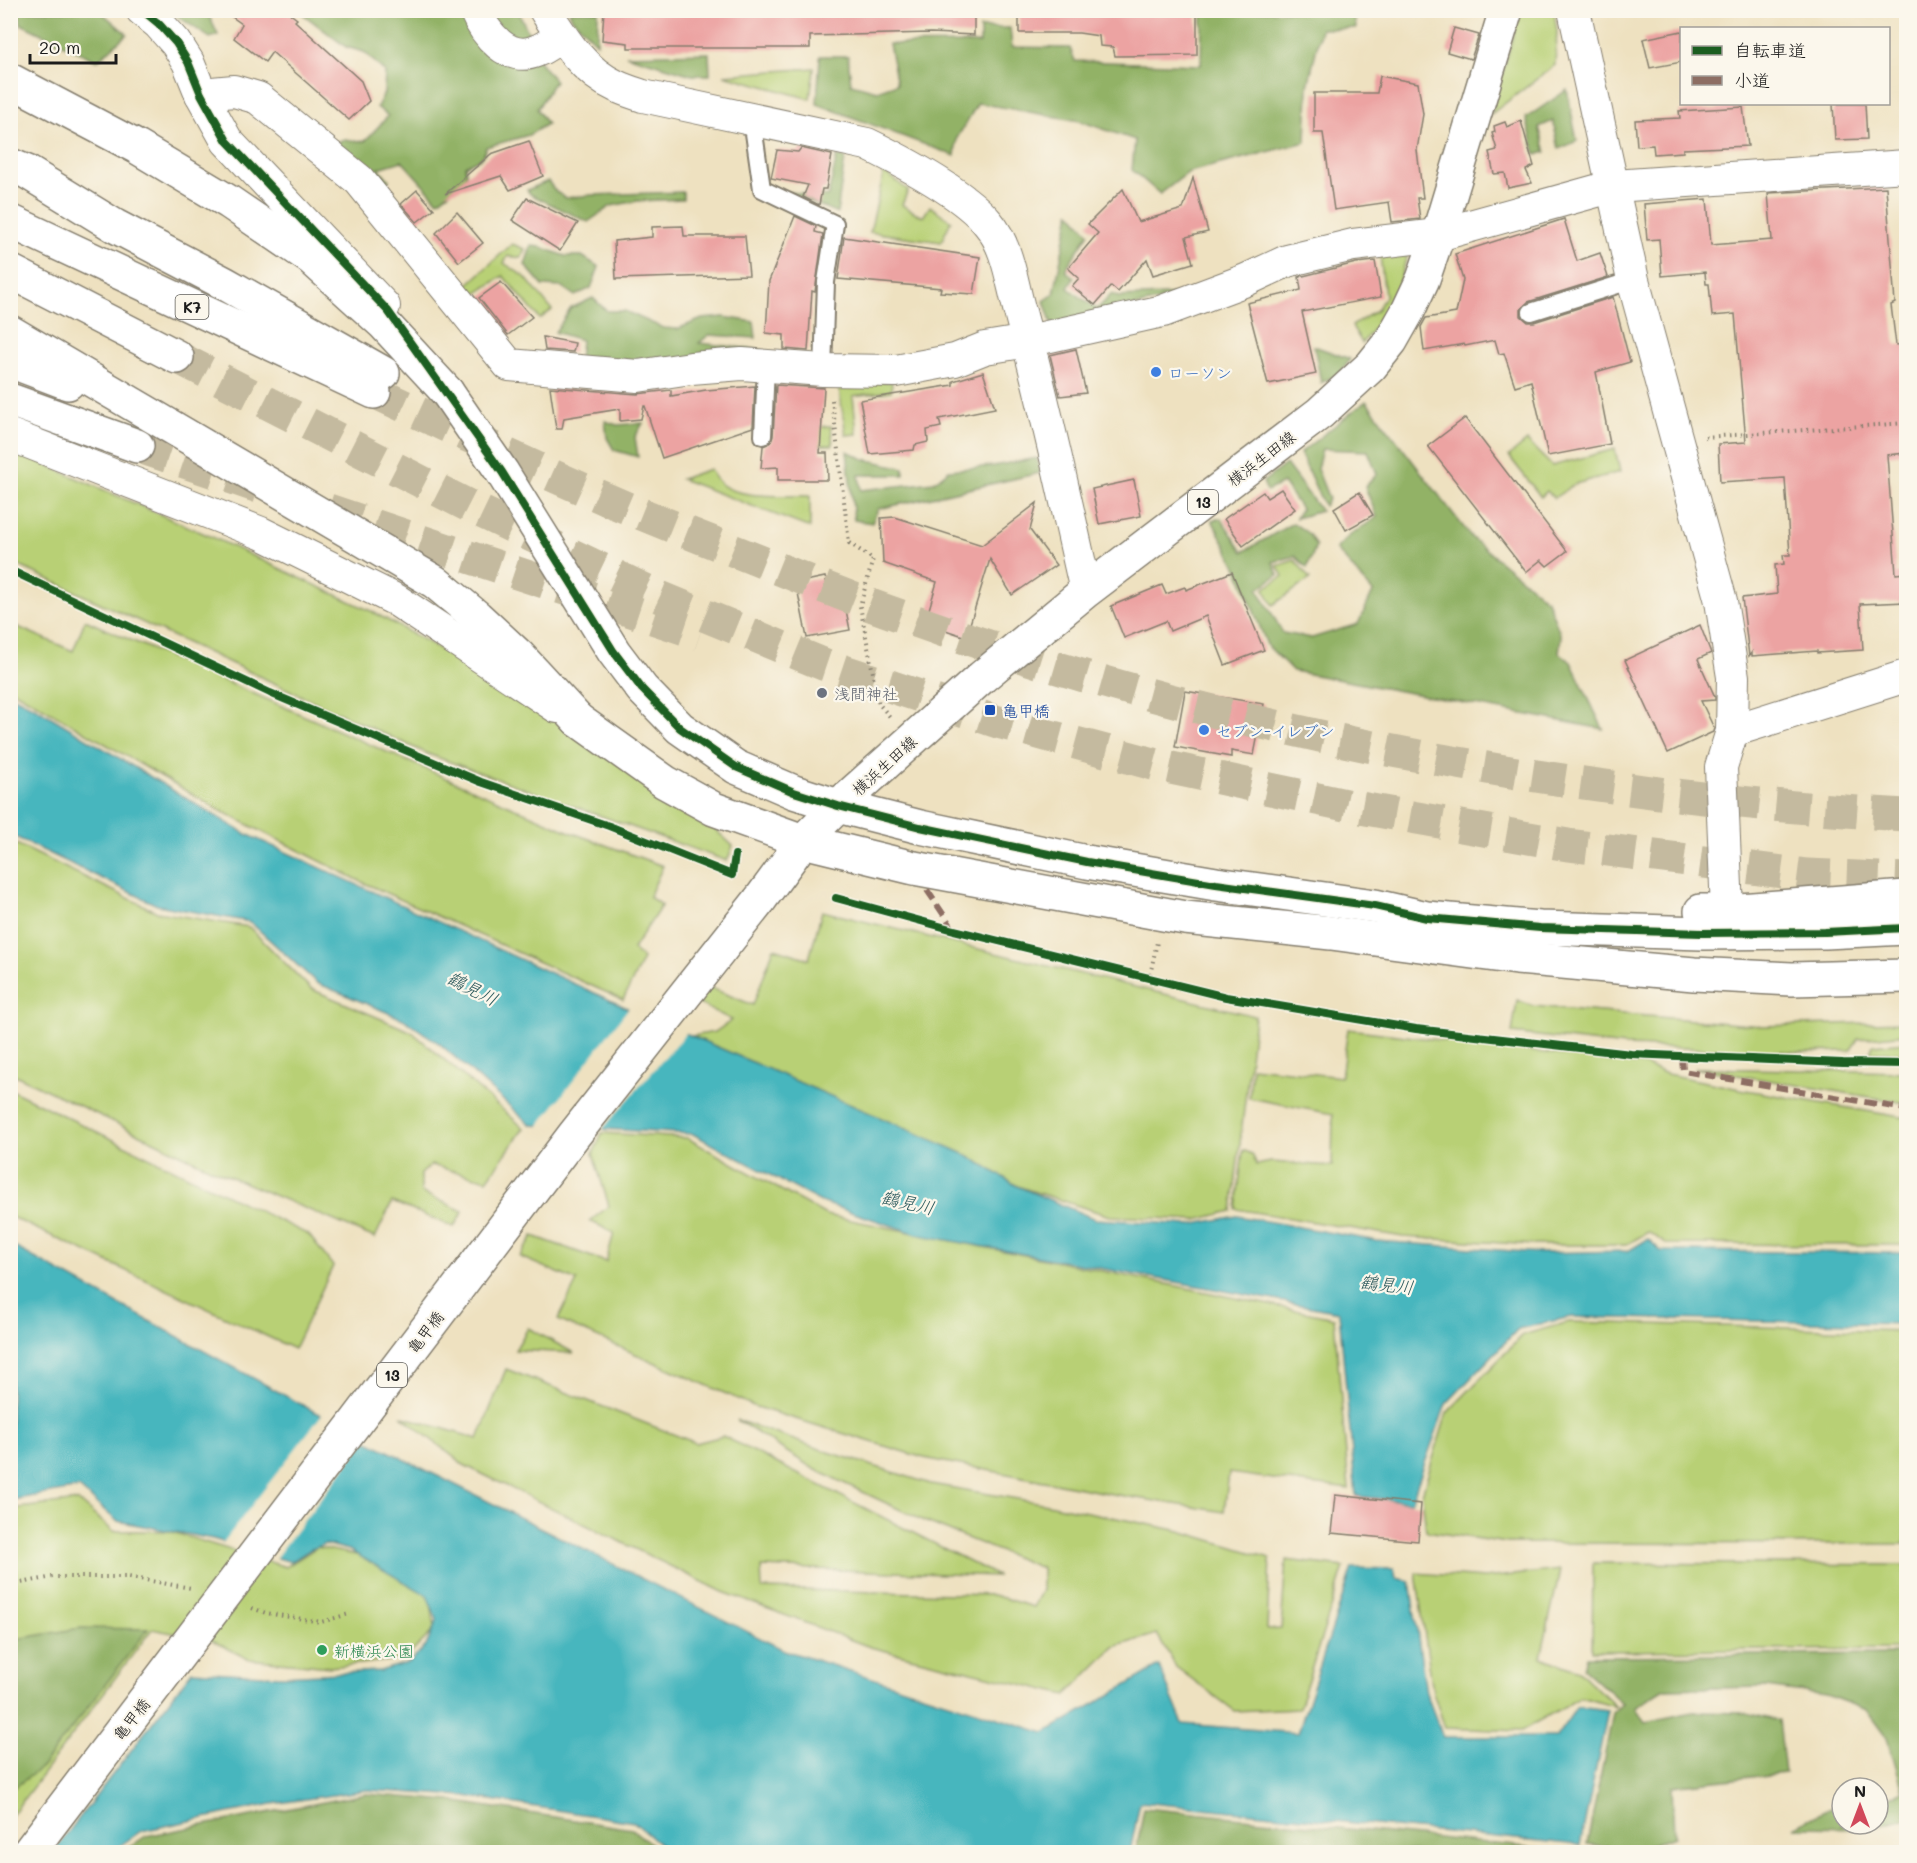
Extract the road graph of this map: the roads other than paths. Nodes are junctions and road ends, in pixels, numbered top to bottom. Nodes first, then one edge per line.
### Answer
1 (142, 10) edge
2 (475, 10) edge
3 (1506, 10) edge
4 (1574, 10) edge
5 (553, 23) edge
6 (10, 80) edge
7 (201, 94) junction
8 (10, 101) edge
9 (752, 119) junction
10 (10, 165) edge
11 (1906, 166) edge
12 (1614, 186) junction
13 (229, 202) junction
14 (10, 221) edge
15 (1438, 235) junction
16 (10, 271) edge
17 (1633, 280) junction
18 (1531, 312) dead end
19 (10, 332) edge
20 (1028, 341) junction
21 (177, 357) tunnel mouth
22 (10, 361) edge
23 (766, 366) junction
24 (826, 370) junction
25 (447, 392) junction
26 (10, 400) edge
27 (10, 435) edge
28 (763, 436) dead end
29 (204, 444) junction
30 (137, 446) tunnel mouth
31 (1086, 591) junction
32 (1906, 676) edge
33 (578, 720) junction
34 (1732, 731) junction
35 (838, 806) junction
36 (803, 841) junction
37 (1906, 897) edge
38 (759, 901) joint
39 (1375, 906) junction
40 (1727, 911) junction
41 (1906, 928) edge
42 (1331, 933) junction
43 (1906, 948) edge
44 (1906, 976) edge
45 (29, 1852) edge

1 - 7 street
2 - 5 street
3 - 15 main road, 横浜生田線 / 13
4 - 12 street
5 - 9 street
6 - 13 main road
7 - 23 street
7 - 25 street
8 - 13 main road
9 - 20 street
9 - 24 lane
10 - 14 main road, K7
11 - 12 street
12 - 15 street
12 - 17 street
13 - 25 main road
15 - 20 street
15 - 31 main road, 横浜生田線 / 13
16 - 21 main road
17 - 18 lane
17 - 34 street
19 - 29 main road
20 - 24 street
20 - 31 street
22 - 29 main road
23 - 24 street
23 - 28 lane
25 - 35 main road
26 - 30 main road
27 - 33 street
29 - 33 main road
31 - 35 main road, 横浜生田線 / 13
32 - 34 street
33 - 36 main road
34 - 40 street
35 - 36 main road, 横浜生田線 / 13
35 - 39 main road
36 - 38 main road, 横浜生田線 / 13
36 - 42 main road
37 - 40 main road
38 - 45 main road, 亀甲橋 / 13, bridge
39 - 40 main road
39 - 41 main road
42 - 43 main road
42 - 44 main road

